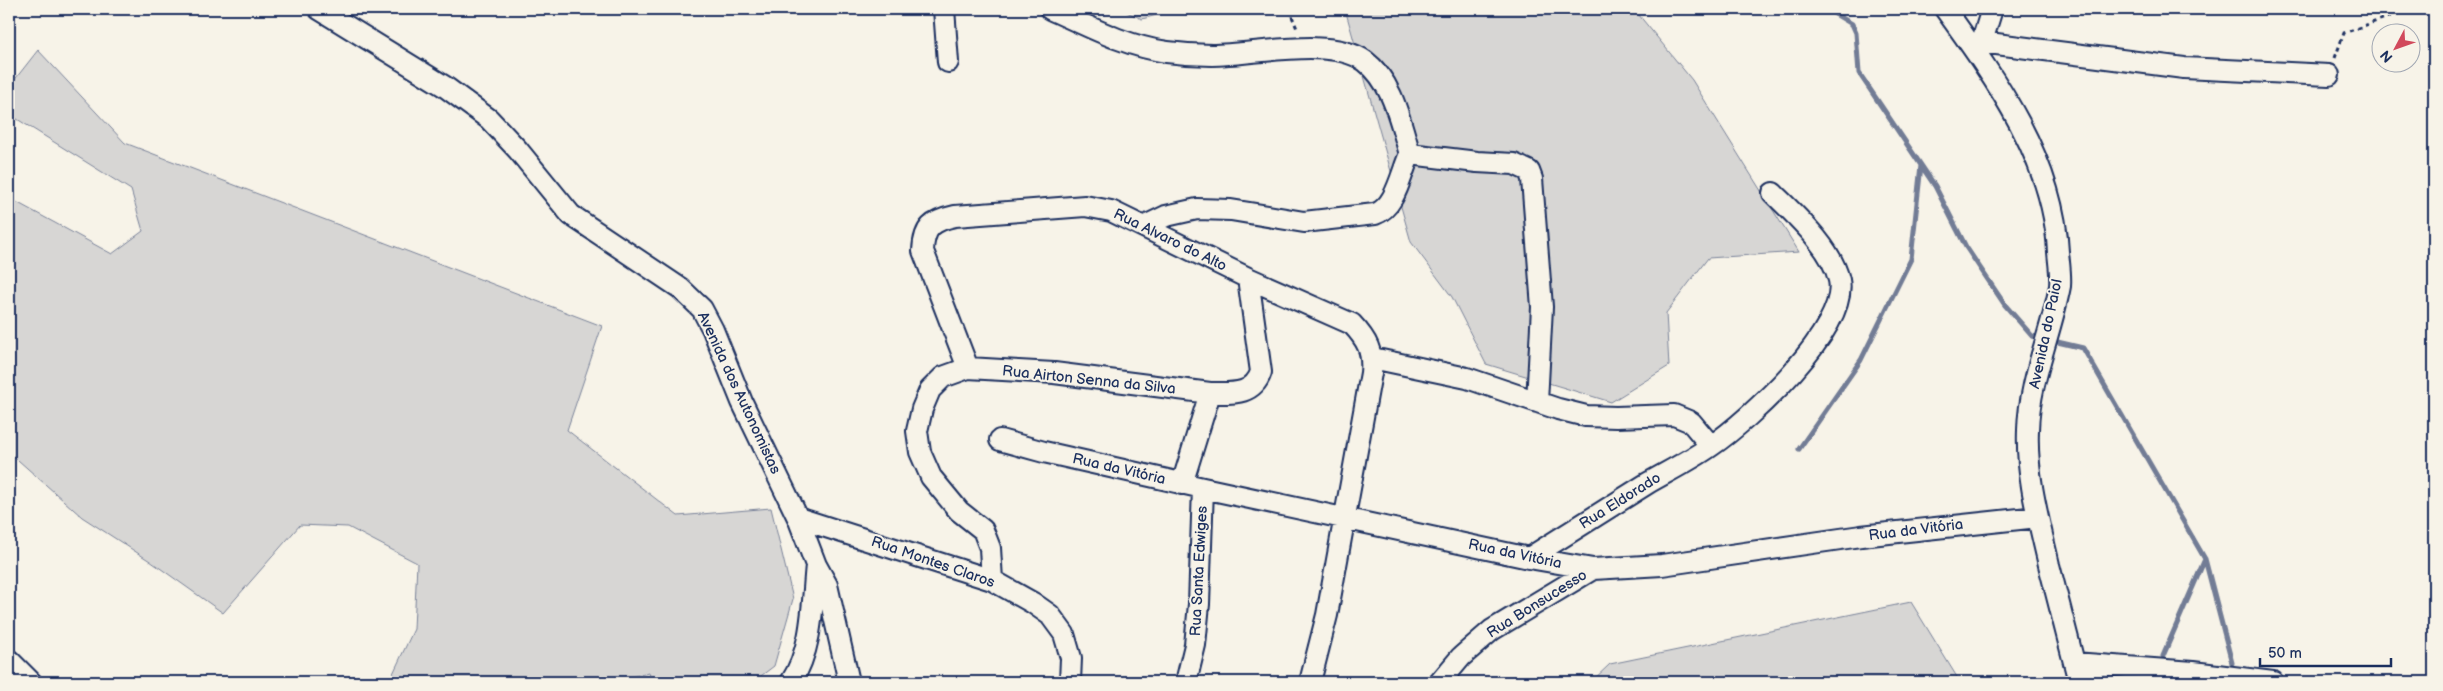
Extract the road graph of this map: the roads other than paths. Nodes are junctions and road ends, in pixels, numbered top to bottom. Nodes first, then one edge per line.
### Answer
1 (319, 9) edge
2 (944, 9) edge
3 (1050, 9) edge
4 (1945, 9) edge
5 (1992, 9) edge
6 (1980, 48) junction
7 (948, 62) dead end
8 (2329, 75) road end
9 (1410, 154) junction
10 (1773, 194) dead end
11 (1145, 226) junction
12 (1248, 278) junction
13 (1372, 358) junction
14 (968, 368) junction
15 (1210, 393) junction
16 (1537, 402) junction
17 (1000, 440) dead end
18 (1711, 446) junction
19 (1182, 484) junction
20 (1203, 488) junction
21 (2038, 517) junction
22 (798, 518) junction
23 (1346, 518) junction
24 (1529, 558) junction
25 (816, 566) junction
26 (1593, 569) junction
27 (992, 580) junction
28 (9, 660) edge
29 (2074, 663) junction
30 (31, 682) edge
31 (791, 682) edge
32 (849, 682) edge
33 (1070, 682) edge
34 (1186, 682) edge
35 (1310, 682) edge
36 (1440, 682) edge
37 (2079, 682) edge
38 (2273, 682) edge

1 - 22 street, Avenida dos Autonomistas
2 - 7 street
3 - 9 street
4 - 6 street, Avenida do Paiol
5 - 6 street
6 - 8 street
6 - 21 street, Avenida do Paiol
9 - 11 street
9 - 16 street
10 - 18 street, Rua Eldorado
11 - 12 street, Rua Alvaro do Alto
11 - 14 street, Rua Alvaro do Alto
12 - 13 street, Rua Alvaro do Alto
12 - 15 street
13 - 16 street
13 - 23 street
14 - 15 street, Rua Airton Senna da Silva
14 - 27 street
15 - 19 street
16 - 18 street
17 - 19 street, Rua da Vitória
18 - 24 street, Rua Eldorado
19 - 20 street, Rua da Vitória
20 - 23 street, Rua da Vitória
20 - 34 street, Rua Santa Edwiges
21 - 26 street, Rua da Vitória
21 - 29 street, Avenida do Paiol
22 - 25 street, Avenida dos Autonomistas
22 - 27 street, Rua Montes Claros
23 - 24 street, Rua da Vitória
23 - 35 street
24 - 26 street, Rua da Vitória
25 - 31 street
25 - 32 street, Avenida dos Autonomistas
26 - 36 street, Rua Bonsucesso
27 - 33 street, Rua Montes Claros
28 - 30 street
29 - 37 street, Avenida do Paiol
29 - 38 street

